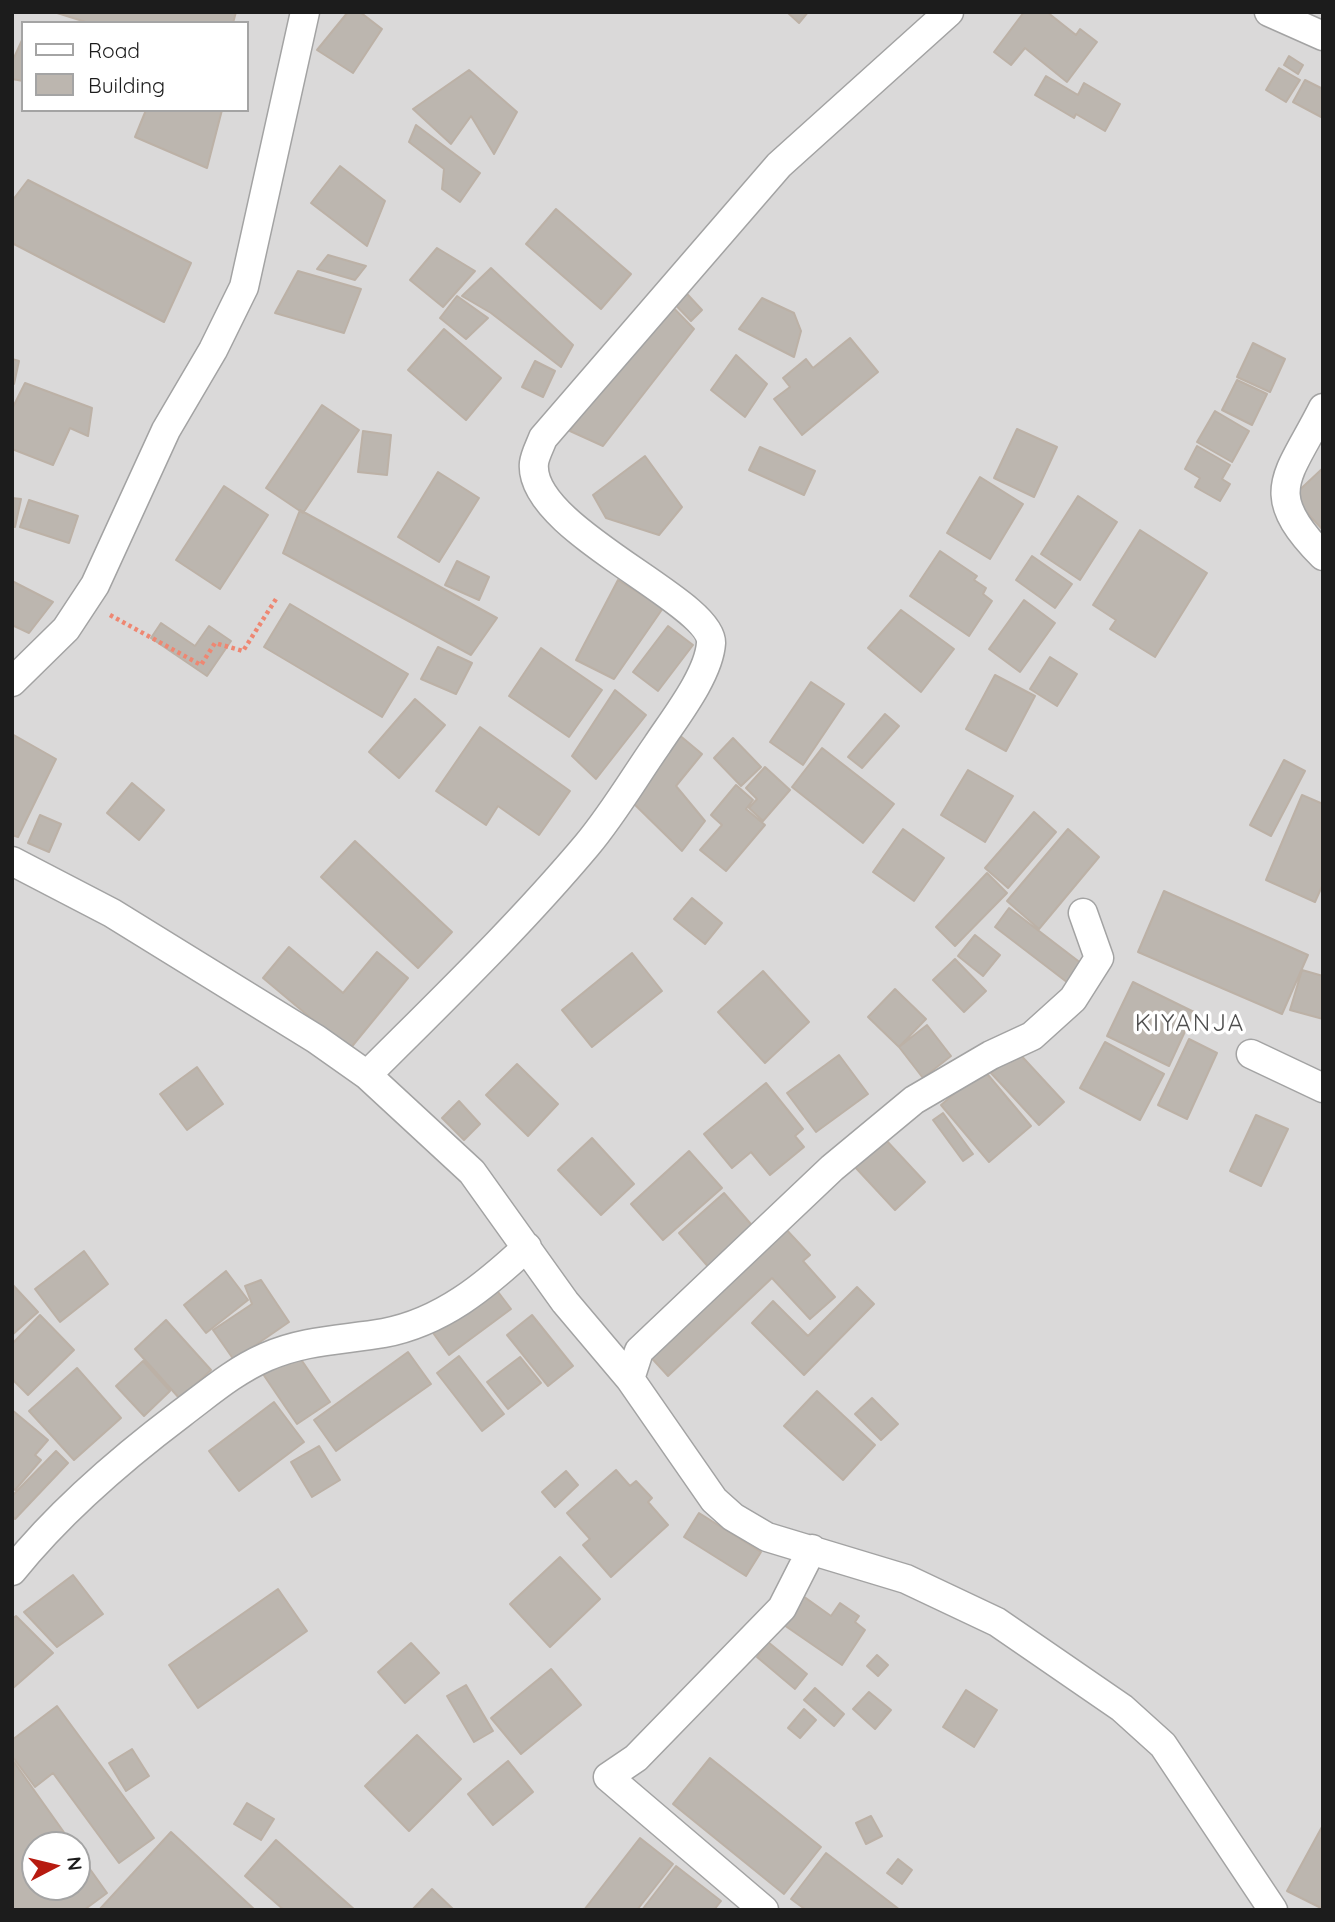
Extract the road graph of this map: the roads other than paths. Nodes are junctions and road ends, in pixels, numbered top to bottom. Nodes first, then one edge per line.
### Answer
1 (305, 12) edge
2 (948, 12) edge
3 (1281, 14) edge
4 (1323, 36) edge
5 (1323, 408) edge
6 (1323, 556) edge
7 (12, 682) edge
8 (12, 861) edge
9 (1083, 913) dead end
10 (1251, 1054) dead end
11 (367, 1075) junction
12 (1323, 1088) edge
13 (527, 1247) junction
14 (630, 1378) junction
15 (812, 1549) junction
16 (12, 1571) edge
17 (764, 1910) edge
18 (1273, 1910) edge

1 - 7 street
2 - 11 street
3 - 4 street
5 - 6 street
8 - 11 street
9 - 14 street
10 - 12 street
11 - 13 street
13 - 14 street
13 - 16 street
14 - 15 street
15 - 17 street
15 - 18 street

